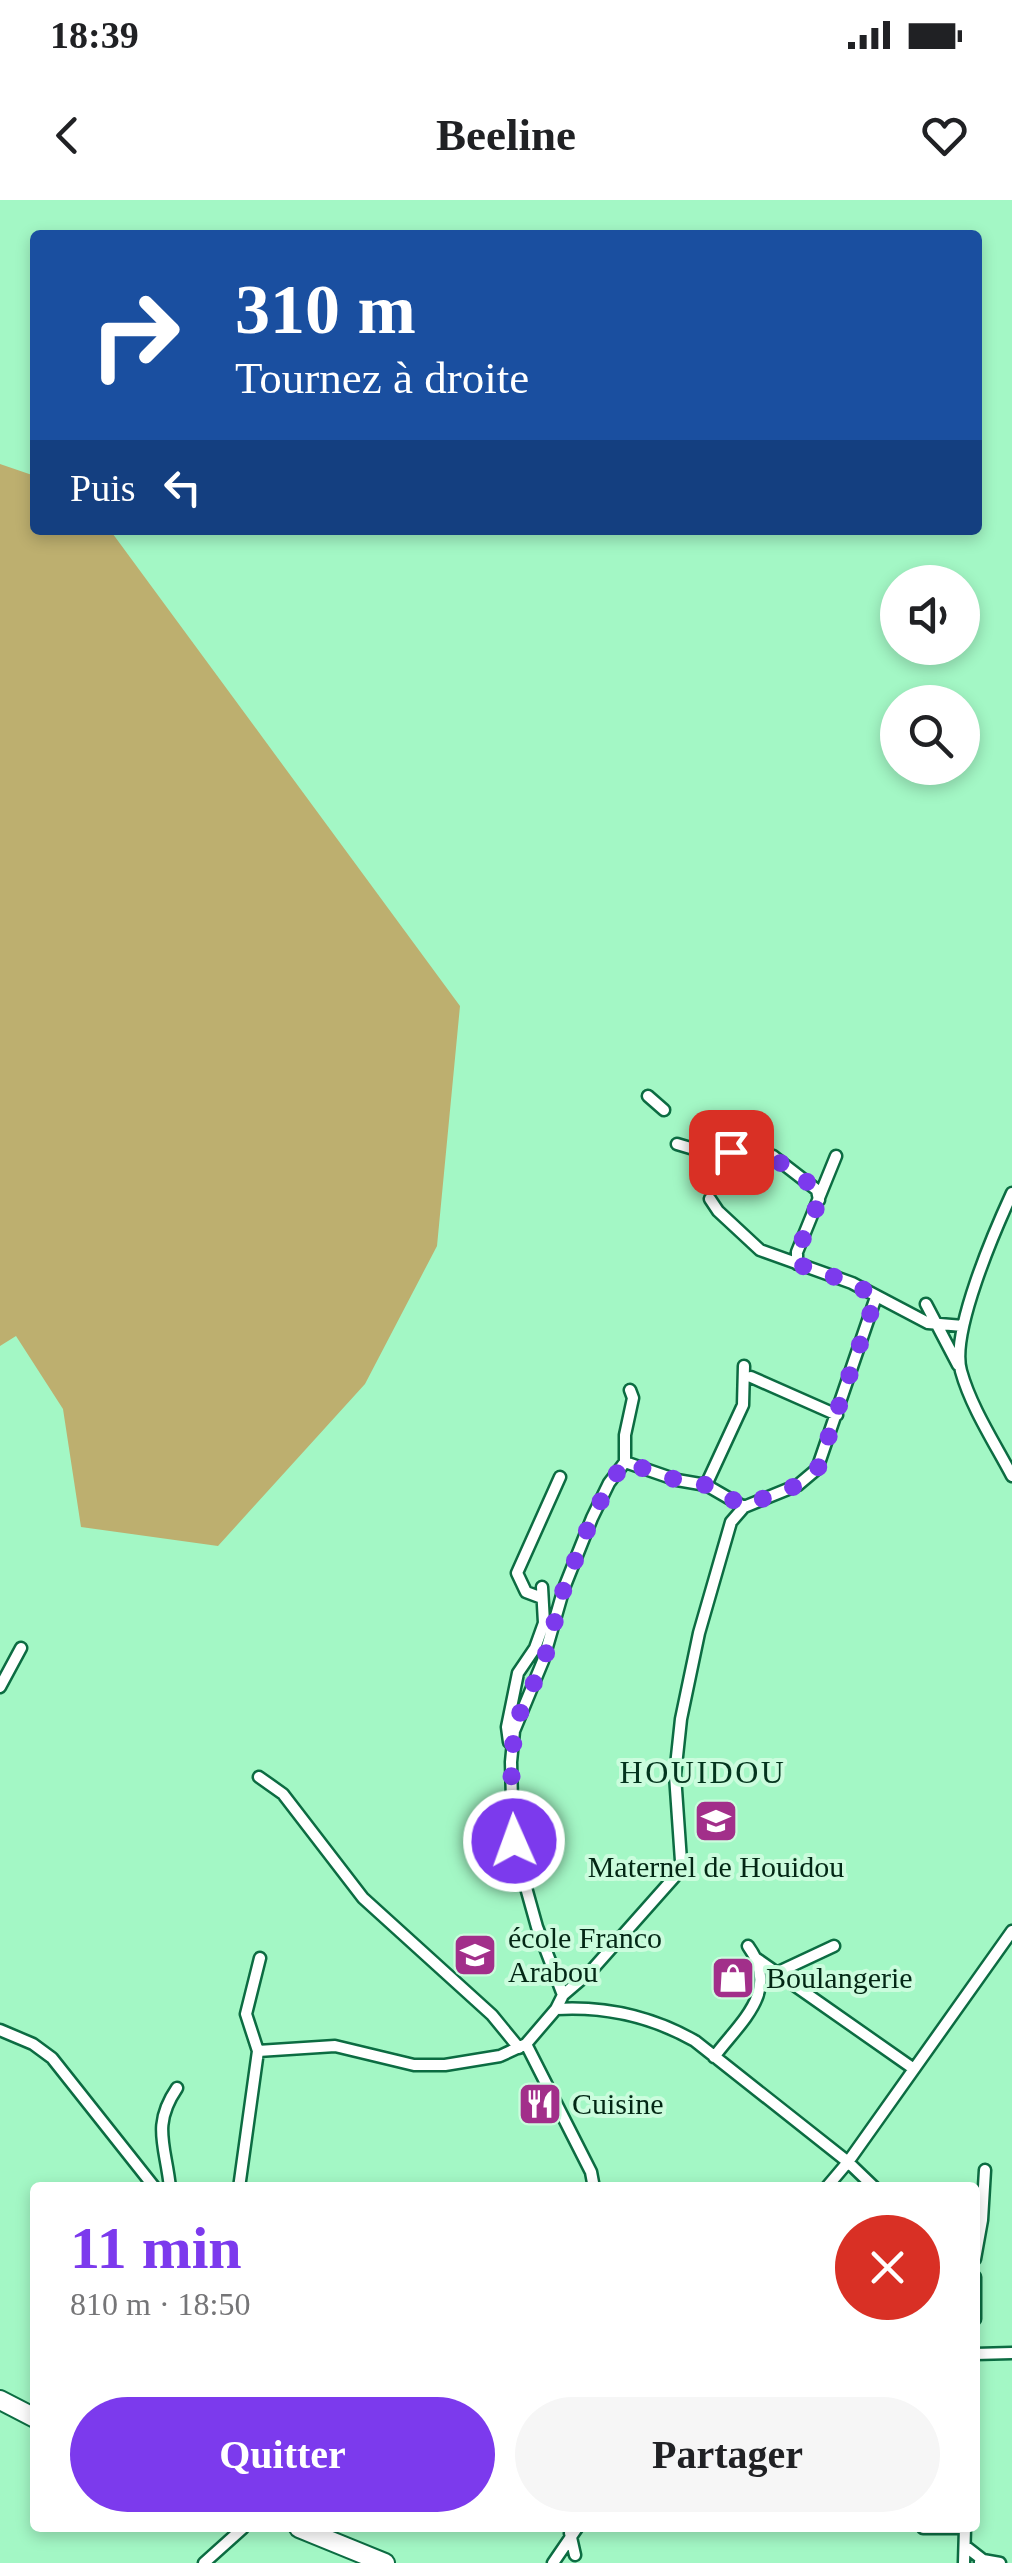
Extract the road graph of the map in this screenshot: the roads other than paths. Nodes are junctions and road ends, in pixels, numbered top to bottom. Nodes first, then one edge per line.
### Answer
1 (648, 1096) dead end
2 (664, 1110) dead end
3 (677, 1144) dead end
4 (836, 1156) dead end
5 (1012, 1192) edge
6 (710, 1199) dead end
7 (819, 1200) junction
8 (1008, 1209) edge
9 (797, 1264) junction
10 (876, 1297) junction
11 (926, 1304) dead end
12 (936, 1324) junction
13 (963, 1326) junction
14 (744, 1366) dead end
15 (959, 1367) junction
16 (751, 1377) dead end
17 (630, 1390) dead end
18 (837, 1415) junction
19 (625, 1462) junction
20 (560, 1476) dead end
21 (1012, 1476) edge
22 (706, 1485) junction
23 (744, 1506) junction
24 (20, 1648) dead end
25 (0, 1688) edge
26 (512, 1758) junction
27 (260, 1777) dead end
28 (1012, 1931) edge
29 (748, 1946) dead end
30 (834, 1946) dead end
31 (260, 1958) dead end
32 (758, 1959) junction
33 (777, 1973) junction
34 (762, 1979) junction
35 (563, 1995) junction
36 (556, 2009) junction
37 (0, 2030) edge
38 (522, 2046) junction
39 (258, 2051) junction
40 (714, 2057) junction
41 (914, 2070) junction
42 (177, 2088) dead end
43 (848, 2162) junction
44 (984, 2170) dead end
45 (150, 2182) edge
46 (169, 2182) edge
47 (239, 2182) edge
48 (593, 2182) edge
49 (831, 2182) edge
50 (869, 2182) edge
51 (980, 2231) edge
52 (1012, 2353) edge
53 (980, 2354) edge
54 (4, 2409) edge
55 (30, 2417) edge
56 (239, 2532) edge
57 (309, 2532) edge
58 (571, 2532) edge
59 (572, 2532) edge
60 (965, 2532) edge
61 (965, 2546) junction
62 (575, 2554) dead end
63 (981, 2561) edge
64 (204, 2563) edge
65 (386, 2563) edge
66 (553, 2563) edge
67 (964, 2563) edge
68 (1000, 2563) edge

1 - 2 street
3 - 7 street
4 - 7 street
5 - 8 street
6 - 9 street
7 - 9 street
8 - 13 street
9 - 10 street
10 - 12 street
10 - 18 street
11 - 12 street
12 - 13 street
12 - 15 street
13 - 15 street
14 - 22 street
15 - 21 street
16 - 18 street
17 - 19 street
18 - 23 street
19 - 22 street
19 - 26 street
20 - 26 street
22 - 23 street
23 - 35 street
24 - 25 street
26 - 35 street
27 - 38 street
28 - 41 street
29 - 32 street
30 - 33 street
31 - 39 street
32 - 33 street
32 - 34 street
33 - 34 street
33 - 41 street
34 - 40 street
35 - 36 street
36 - 38 street
36 - 40 street
37 - 45 street
38 - 39 street
38 - 48 street
39 - 47 street
40 - 43 street
41 - 43 street
42 - 46 street
43 - 49 street
43 - 50 street
44 - 51 street
52 - 53 street
54 - 55 highway
56 - 64 street
57 - 65 highway
58 - 66 street
59 - 62 street
60 - 61 street
61 - 63 street
61 - 67 street
63 - 68 street

